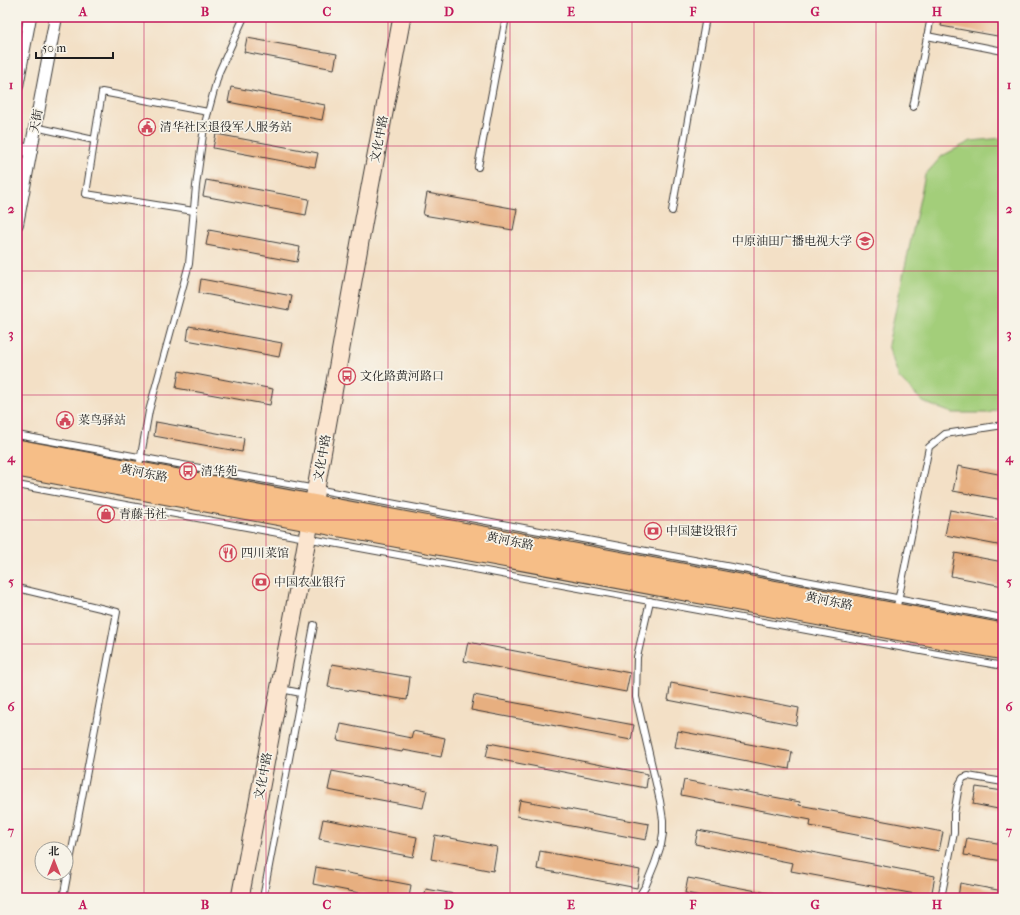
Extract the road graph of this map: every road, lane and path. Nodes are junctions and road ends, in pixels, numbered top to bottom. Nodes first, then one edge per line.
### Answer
1 (30, 17) edge
2 (56, 17) edge
3 (244, 17) edge
4 (391, 17) edge
5 (402, 17) edge
6 (506, 17) edge
7 (706, 17) edge
8 (931, 17) edge
9 (927, 36) junction
10 (1003, 51) edge
11 (17, 86) edge
12 (913, 107) dead end
13 (208, 112) junction
14 (35, 127) junction
15 (94, 140) junction
16 (17, 148) edge
17 (31, 151) junction
18 (478, 167) dead end
19 (194, 211) junction
20 (672, 211) dead end
21 (17, 224) edge
22 (1003, 425) edge
23 (17, 435) edge
24 (17, 449) edge
25 (139, 464) junction
26 (17, 467) edge
27 (17, 485) edge
28 (306, 513) junction
29 (17, 588) edge
30 (650, 601) junction
31 (897, 606) junction
32 (1003, 618) edge
33 (314, 624) dead end
34 (1003, 633) edge
35 (1003, 650) edge
36 (1003, 666) edge
37 (279, 689) junction
38 (302, 693) junction
39 (1003, 782) edge
40 (63, 898) edge
41 (229, 898) edge
42 (240, 898) edge
43 (262, 898) edge
44 (638, 898) edge
45 (941, 898) edge

1 - 11 street
2 - 14 street, 天街
3 - 13 lane
4 - 28 street, 文化中路
5 - 28 street, 文化中路
6 - 18 lane
7 - 20 lane
8 - 9 lane
9 - 10 lane
9 - 12 lane
13 - 15 lane
13 - 19 lane
14 - 15 lane
14 - 17 street, 天街
15 - 19 lane
16 - 17 street
17 - 21 street, 天街
19 - 25 lane
22 - 31 lane
23 - 25 lane
24 - 25 main road, 黄河东路
25 - 28 main road, 黄河东路
26 - 28 main road, 黄河东路
27 - 28 lane
28 - 30 lane
28 - 31 main road, 黄河东路
28 - 35 main road, 黄河东路
28 - 37 street, 文化中路
28 - 41 street, 文化中路
29 - 40 lane
30 - 36 lane
30 - 44 lane
31 - 32 lane
31 - 34 main road, 黄河东路
33 - 38 lane
37 - 38 lane
37 - 42 street, 文化中路
38 - 43 lane
39 - 45 lane

